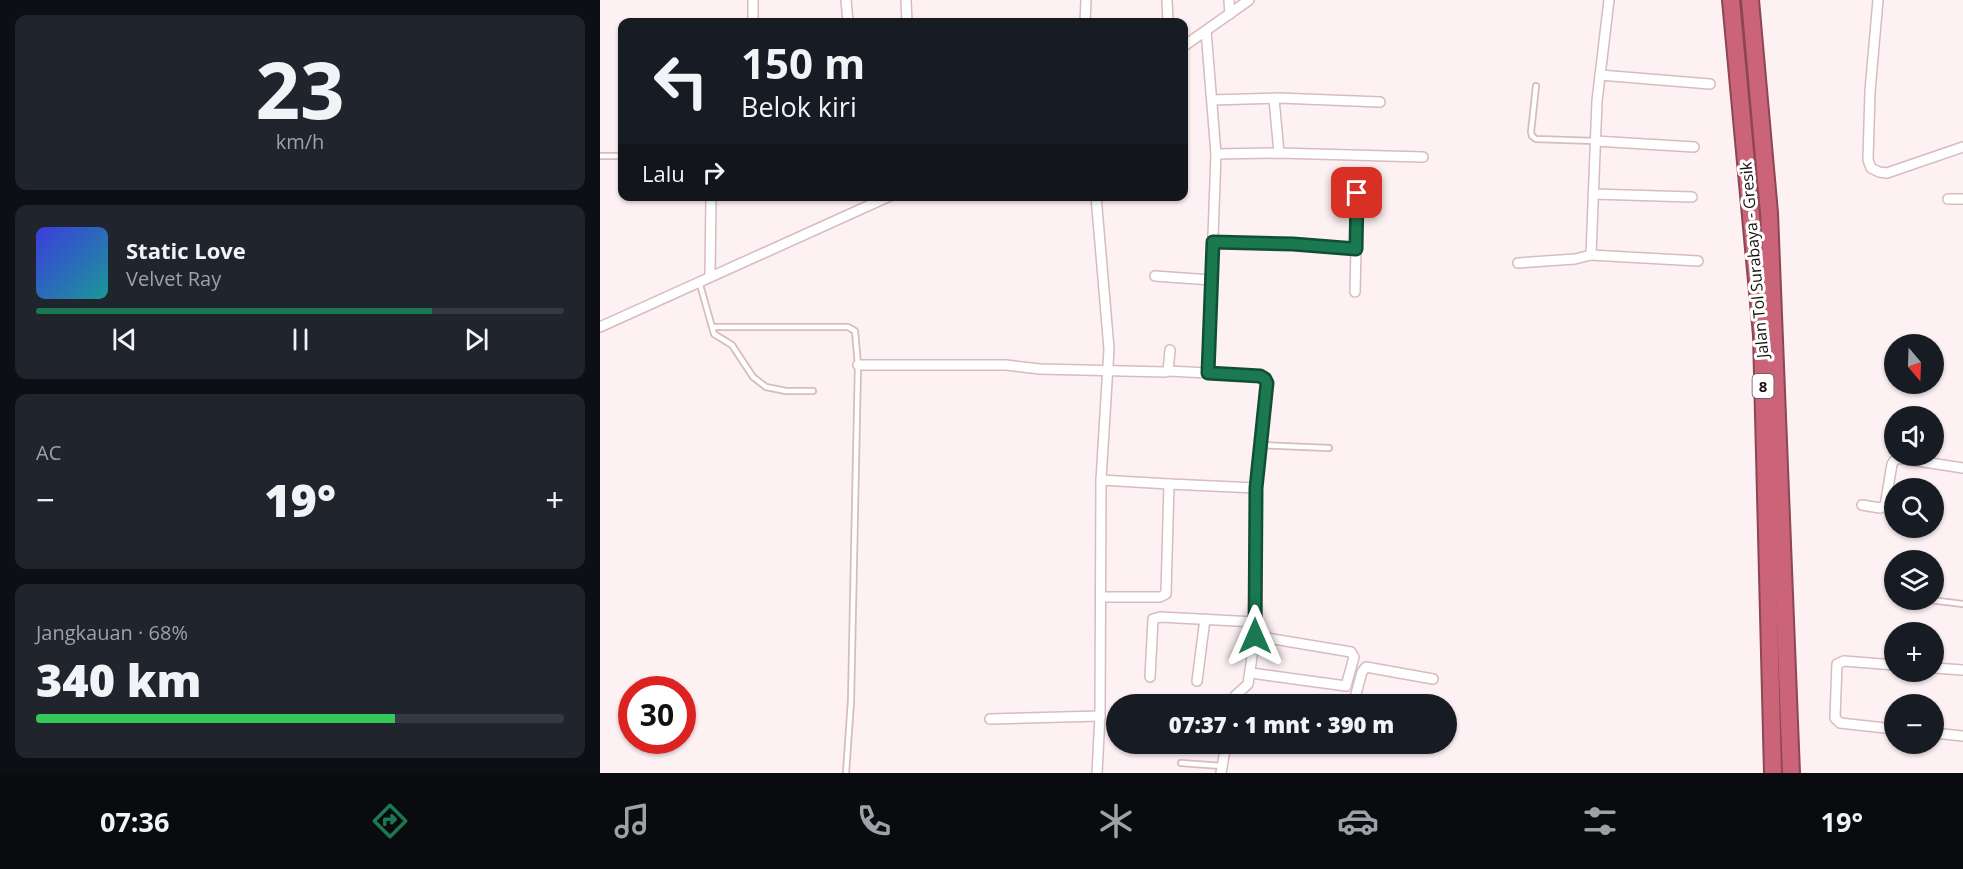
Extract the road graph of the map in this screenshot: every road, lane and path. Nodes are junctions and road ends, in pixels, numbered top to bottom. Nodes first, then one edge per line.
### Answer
1 (753, 0) edge
2 (846, 0) edge
3 (906, 0) edge
4 (1086, 0) edge
5 (1167, 0) edge
6 (1229, 0) edge
7 (1249, 0) edge
8 (1609, 0) edge
9 (1731, 0) edge
10 (1750, 0) edge
11 (1878, 0) edge
12 (1230, 14) junction
13 (753, 18) edge
14 (848, 18) edge
15 (907, 18) edge
16 (1085, 18) edge
17 (1168, 18) edge
18 (1206, 31) junction
19 (1188, 43) edge
20 (1600, 75) junction
21 (1710, 84) dead end
22 (1536, 87) dead end
23 (1274, 99) junction
24 (1212, 100) junction
25 (1380, 102) dead end
26 (1595, 141) junction
27 (1694, 147) dead end
28 (1963, 147) edge
29 (1279, 153) junction
30 (1216, 154) junction
31 (600, 156) edge
32 (618, 156) edge
33 (1423, 157) dead end
34 (1357, 193) dead end
35 (1593, 194) junction
36 (1692, 197) dead end
37 (1948, 199) dead end
38 (1963, 199) edge
39 (711, 201) edge
40 (879, 201) edge
41 (1096, 201) edge
42 (1213, 242) junction
43 (1356, 249) junction
44 (1591, 255) junction
45 (1698, 261) dead end
46 (1518, 263) dead end
47 (710, 276) junction
48 (1155, 276) dead end
49 (1211, 280) junction
50 (699, 281) junction
51 (1355, 292) dead end
52 (600, 327) edge
53 (713, 327) junction
54 (1170, 350) dead end
55 (858, 365) junction
56 (1107, 371) junction
57 (1168, 371) junction
58 (1208, 373) junction
59 (813, 390) dead end
60 (1261, 445) junction
61 (1329, 448) dead end
62 (1963, 468) edge
63 (1101, 480) junction
64 (1169, 484) junction
65 (1256, 488) junction
66 (1862, 505) dead end
67 (1101, 597) junction
68 (1944, 602) edge
69 (1963, 604) edge
70 (1205, 619) junction
71 (1255, 622) junction
72 (1255, 636) junction
73 (1884, 664) edge
74 (1944, 669) edge
75 (1963, 670) edge
76 (1251, 673) junction
77 (1150, 676) dead end
78 (1433, 679) dead end
79 (1197, 681) dead end
80 (1237, 694) edge
81 (1356, 694) edge
82 (1100, 716) junction
83 (990, 719) dead end
84 (1884, 728) edge
85 (1944, 734) edge
86 (1963, 736) edge
87 (1224, 754) edge
88 (1181, 764) dead end
89 (1222, 770) edge
90 (846, 773) edge
91 (1096, 773) edge
92 (1773, 773) edge
93 (1791, 773) edge

1 - 13 street
2 - 14 street
3 - 15 street
4 - 16 street
5 - 17 street
6 - 12 street
7 - 12 street
8 - 20 street
9 - 92 highway, Jalan Tol Surabaya - Gresik / 8
10 - 93 highway, Jalan Tol Surabaya - Gresik / 8
11 - 28 street
12 - 18 street
18 - 19 street
18 - 24 street
20 - 21 street
20 - 26 street
22 - 26 lane
23 - 24 street
23 - 25 street
23 - 29 street
24 - 30 street
26 - 27 street
26 - 35 street
29 - 30 street
29 - 33 street
30 - 42 street
31 - 32 lane
34 - 43 street
35 - 36 street
35 - 44 street
37 - 38 street
39 - 47 street
40 - 47 street
41 - 56 street
42 - 43 street
42 - 49 street
43 - 51 street
44 - 45 street
44 - 46 street
47 - 50 street
48 - 49 street
49 - 58 street
50 - 52 street
50 - 53 lane
53 - 55 lane
53 - 59 lane
54 - 57 street
55 - 56 street
55 - 90 lane
56 - 57 street
56 - 63 street
57 - 58 street
58 - 60 street
60 - 61 lane
60 - 65 street
62 - 66 street
63 - 64 street
63 - 67 street
64 - 65 street
64 - 67 street
65 - 71 street
67 - 82 street
68 - 69 lane
70 - 71 street
70 - 77 street
70 - 79 street
71 - 72 street
72 - 76 street
72 - 76 street
73 - 84 street
74 - 75 street
76 - 80 street
78 - 81 street
82 - 83 street
82 - 91 street
85 - 86 street
87 - 89 street
88 - 89 lane

